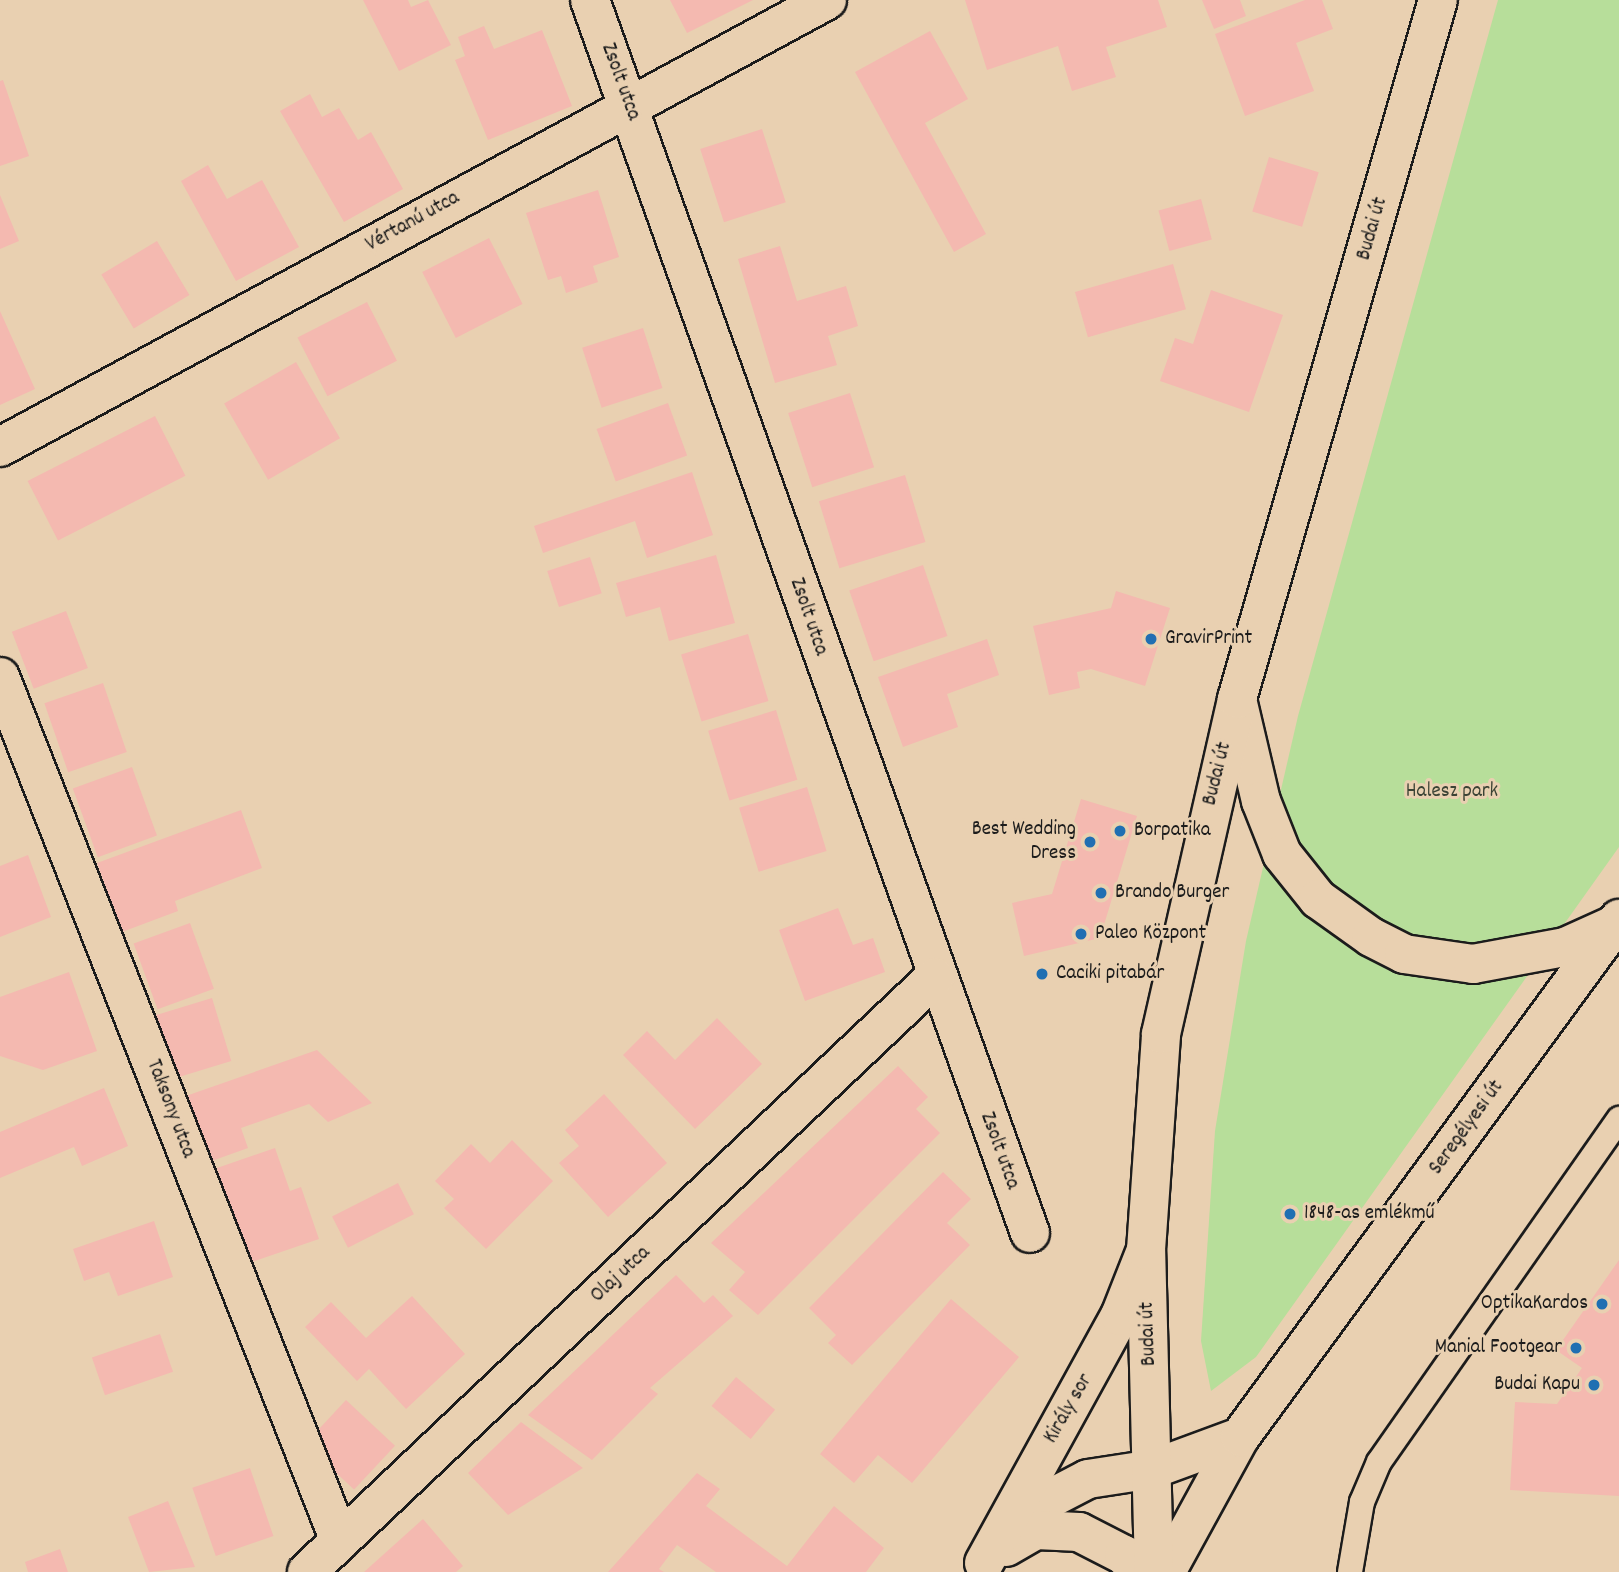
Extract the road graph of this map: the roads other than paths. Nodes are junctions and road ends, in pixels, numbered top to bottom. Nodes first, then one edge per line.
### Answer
1 (590, 0) edge
2 (827, 0) edge
3 (1438, 0) edge
4 (628, 105) junction
5 (0, 447) edge
6 (0, 677) edge
7 (1237, 699) junction
8 (1617, 922) edge
9 (935, 977) junction
10 (1619, 1119) edge
11 (1030, 1233) dead end
12 (1146, 1251) junction
13 (1240, 1437) junction
14 (1153, 1469) junction
15 (340, 1541) junction
16 (981, 1567) edge
17 (307, 1572) edge
18 (1139, 1572) edge
19 (1154, 1572) edge
20 (1166, 1572) edge
21 (1350, 1572) edge

1 - 4 street, Zsolt utca
2 - 4 street, Vértanú utca
3 - 7 street, Budai út
4 - 5 street, Vértanú utca
4 - 9 street, Zsolt utca
6 - 15 street, Taksony utca
7 - 8 street
7 - 12 street, Budai út
8 - 13 street, Seregélyesi út
9 - 11 street, Zsolt utca
9 - 15 street, Olaj utca
10 - 21 lane
12 - 14 street, Budai út
12 - 16 street, Király sor
13 - 14 street
13 - 20 street, Seregélyesi út
14 - 16 street
14 - 19 street, Budai út
15 - 17 street, Olaj utca
16 - 18 street

